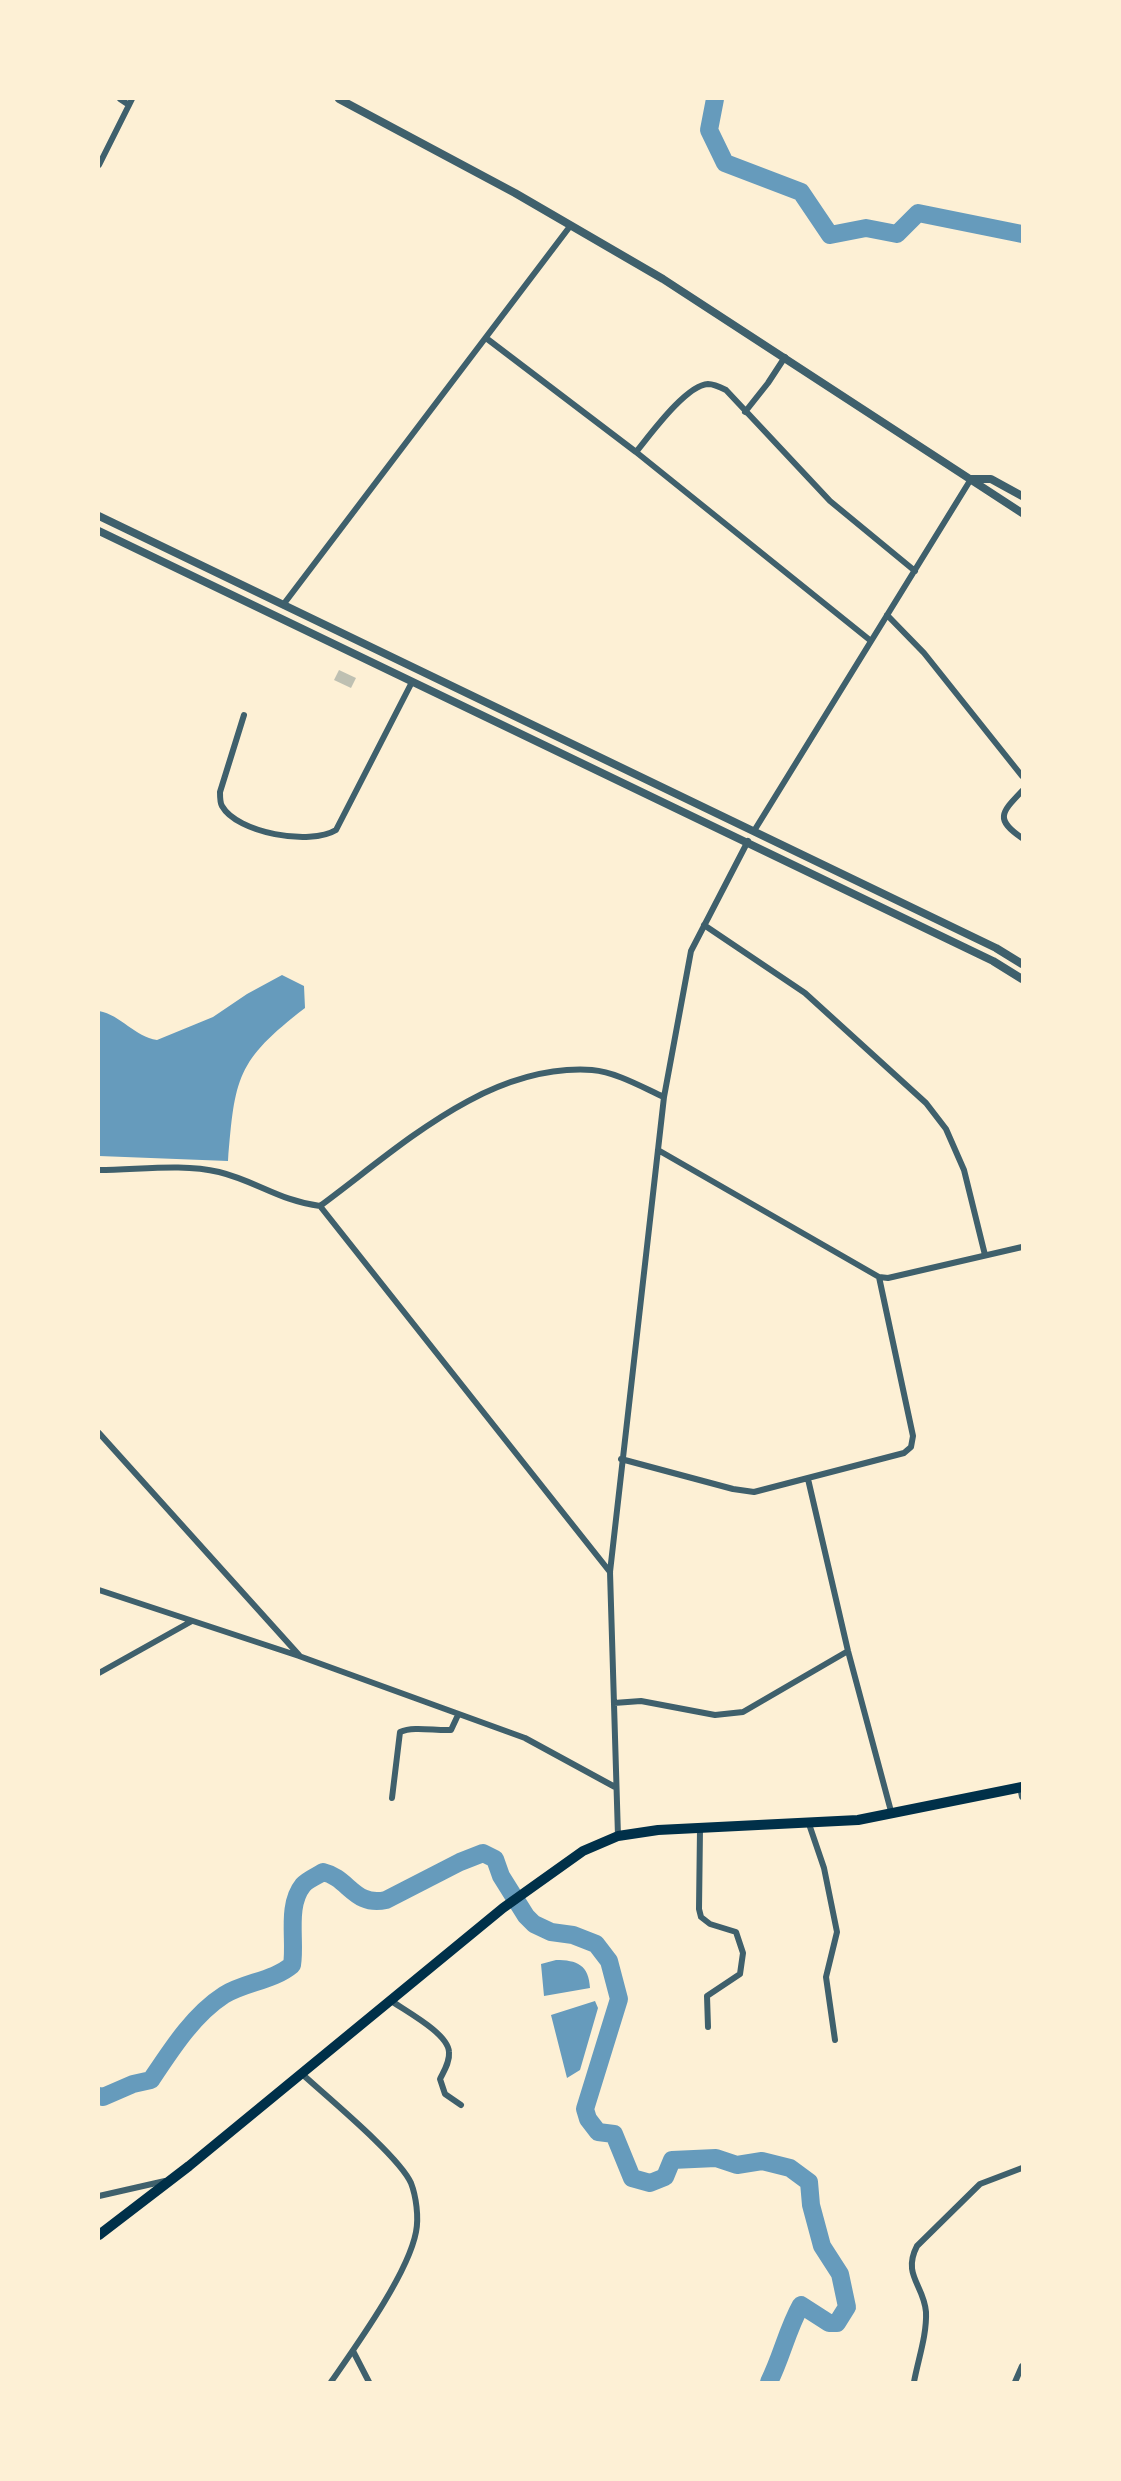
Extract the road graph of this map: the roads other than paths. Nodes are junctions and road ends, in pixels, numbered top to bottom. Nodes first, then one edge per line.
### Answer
1 (120, 99) edge
2 (339, 99) edge
3 (130, 102) edge
4 (99, 165) edge
5 (571, 225) junction
6 (486, 338) junction
7 (785, 357) junction
8 (745, 412) junction
9 (636, 452) junction
10 (971, 479) junction
11 (1022, 496) edge
12 (1022, 513) edge
13 (99, 516) edge
14 (99, 531) edge
15 (915, 571) junction
16 (283, 605) junction
17 (887, 615) junction
18 (277, 617) junction
19 (871, 641) junction
20 (412, 682) junction
21 (244, 716) dead end
22 (1022, 777) edge
23 (1022, 791) edge
24 (754, 831) junction
25 (1022, 838) edge
26 (748, 841) junction
27 (704, 925) junction
28 (1022, 964) edge
29 (1022, 978) edge
30 (664, 1097) junction
31 (658, 1150) junction
32 (99, 1170) edge
33 (320, 1206) junction
34 (1022, 1247) edge
35 (985, 1255) junction
36 (879, 1277) junction
37 (99, 1433) edge
38 (621, 1459) junction
39 (808, 1479) junction
40 (610, 1572) junction
41 (99, 1590) edge
42 (192, 1621) junction
43 (848, 1651) junction
44 (299, 1656) junction
45 (99, 1673) edge
46 (614, 1703) junction
47 (458, 1715) junction
48 (615, 1787) junction
49 (1021, 1790) edge
50 (392, 1798) dead end
51 (892, 1815) junction
52 (809, 1824) junction
53 (700, 1829) junction
54 (618, 1836) junction
55 (389, 2000) junction
56 (708, 2027) dead end
57 (835, 2040) dead end
58 (301, 2073) junction
59 (461, 2105) dead end
60 (1022, 2168) edge
61 (171, 2180) junction
62 (99, 2196) edge
63 (99, 2235) edge
64 (353, 2351) junction
65 (1022, 2366) edge
66 (331, 2382) edge
67 (369, 2382) edge
68 (914, 2382) edge
69 (1015, 2382) edge

1 - 3 street
2 - 5 street
3 - 4 street
5 - 6 street
5 - 7 street
6 - 9 street
6 - 16 street
7 - 8 street
7 - 10 street
8 - 9 street
8 - 15 street
9 - 19 street
10 - 11 street
10 - 12 street
10 - 15 street
13 - 16 street
14 - 18 street
15 - 17 street
16 - 18 street
16 - 24 street
17 - 19 street
17 - 22 street
18 - 20 street
19 - 24 street
20 - 21 street
20 - 26 street
23 - 25 street
24 - 26 street
24 - 28 street
26 - 27 street
26 - 29 street
27 - 30 street
27 - 35 street
30 - 31 street
30 - 33 street
31 - 36 street
31 - 38 street
32 - 33 street
33 - 40 street
34 - 35 street
35 - 36 street
36 - 39 street
37 - 44 street
38 - 39 street
38 - 40 street
39 - 43 street
40 - 46 street
41 - 42 street
42 - 44 street
42 - 45 street
43 - 46 street
43 - 51 street
44 - 47 street
46 - 48 street
47 - 48 street
47 - 50 street
48 - 54 street
49 - 51 highway
51 - 52 highway
52 - 53 highway
52 - 57 street
53 - 54 highway
53 - 56 street
54 - 55 highway
55 - 58 highway
55 - 59 street
58 - 61 highway
58 - 64 street
60 - 68 street
61 - 62 street
61 - 63 highway
64 - 66 street
64 - 67 street
65 - 69 street

